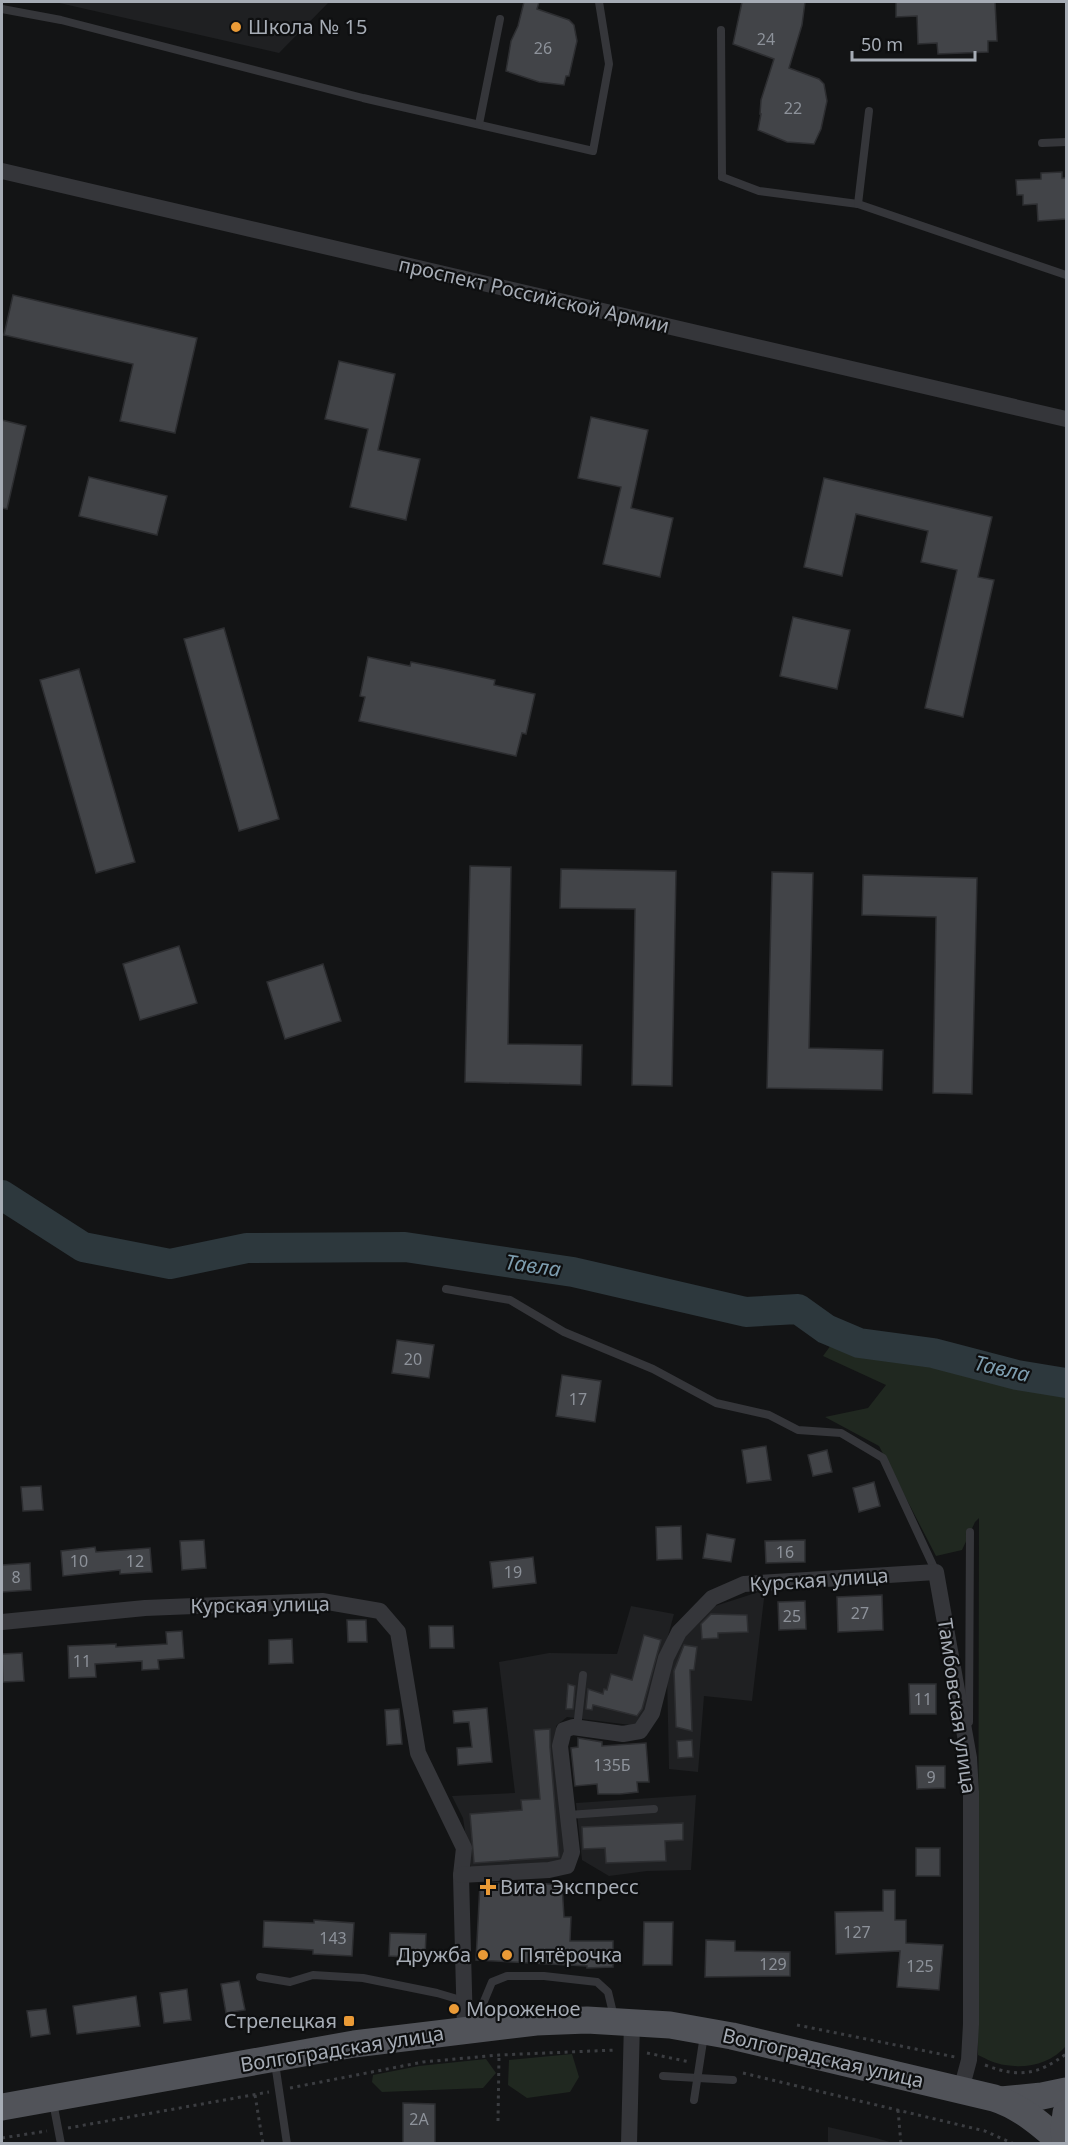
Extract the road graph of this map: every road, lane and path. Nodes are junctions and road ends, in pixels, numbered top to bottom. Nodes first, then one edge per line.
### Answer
1 (599, 2) edge
2 (2, 9) edge
3 (500, 19) dead end
4 (721, 30) dead end
5 (869, 111) dead end
6 (479, 124) junction
7 (1066, 142) edge
8 (1042, 143) dead end
9 (2, 171) edge
10 (858, 204) junction
11 (1066, 275) edge
12 (1066, 419) edge
13 (446, 1289) dead end
14 (970, 1532) dead end
15 (936, 1572) junction
16 (2, 1622) edge
17 (583, 1675) dead end
18 (577, 1728) junction
19 (969, 1758) junction
20 (654, 1809) dead end
21 (568, 1815) junction
22 (461, 1875) junction
23 (260, 1977) dead end
24 (464, 2001) junction
25 (624, 2021) junction
26 (797, 2025) dead end
27 (469, 2029) junction
28 (705, 2031) junction
29 (632, 2050) junction
30 (1066, 2054) edge
31 (499, 2055) junction
32 (274, 2060) junction
33 (969, 2060) junction
34 (700, 2064) junction
35 (739, 2072) dead end
36 (663, 2076) dead end
37 (698, 2078) junction
38 (733, 2080) dead end
39 (278, 2090) junction
40 (961, 2090) junction
41 (1066, 2091) edge
42 (255, 2095) junction
43 (52, 2099) junction
44 (694, 2100) dead end
45 (1001, 2100) junction
46 (2, 2108) edge
47 (898, 2110) junction
48 (1066, 2113) edge
49 (498, 2121) dead end
50 (58, 2130) junction
51 (2, 2138) edge
52 (61, 2144) edge
53 (263, 2144) edge
54 (287, 2144) edge
55 (629, 2144) edge
56 (901, 2144) edge
57 (1014, 2144) edge
58 (1064, 2144) edge

1 - 6 lane
2 - 6 lane
3 - 6 lane
4 - 10 lane
5 - 10 lane
7 - 8 lane
9 - 12 street, проспект Российской Армии
10 - 11 lane
13 - 15 lane, Тамбовская улица
14 - 19 lane
15 - 18 street, Курская улица
15 - 19 street, Тамбовская улица
16 - 22 street, Курская улица
17 - 18 lane
18 - 21 street
19 - 33 street, Тамбовская улица
20 - 21 lane
21 - 22 street
22 - 24 street, Курская улица
23 - 24 lane
24 - 27 street, Курская улица
25 - 27 main road, Волгоградская улица
25 - 27 lane
25 - 28 main road, Волгоградская улица
25 - 29 street
26 - 33 path
27 - 32 main road, Волгоградская улица
28 - 34 lane
28 - 40 main road, Волгоградская улица
29 - 31 path
29 - 34 path
29 - 55 street
30 - 33 path
31 - 39 path
31 - 49 path
32 - 39 lane
32 - 43 main road, Волгоградская улица
33 - 40 street, Тамбовская улица
34 - 37 lane
35 - 47 path
36 - 37 lane
37 - 38 lane
37 - 44 lane
39 - 42 path
39 - 54 lane
40 - 45 main road, Волгоградская улица
41 - 45 main road, Волгоградская улица
42 - 50 path
42 - 53 path
43 - 46 main road, Волгоградская улица
43 - 50 lane
45 - 58 main road, Волгоградская улица
47 - 56 path
47 - 57 path
48 - 58 main road
50 - 51 path
50 - 52 lane

